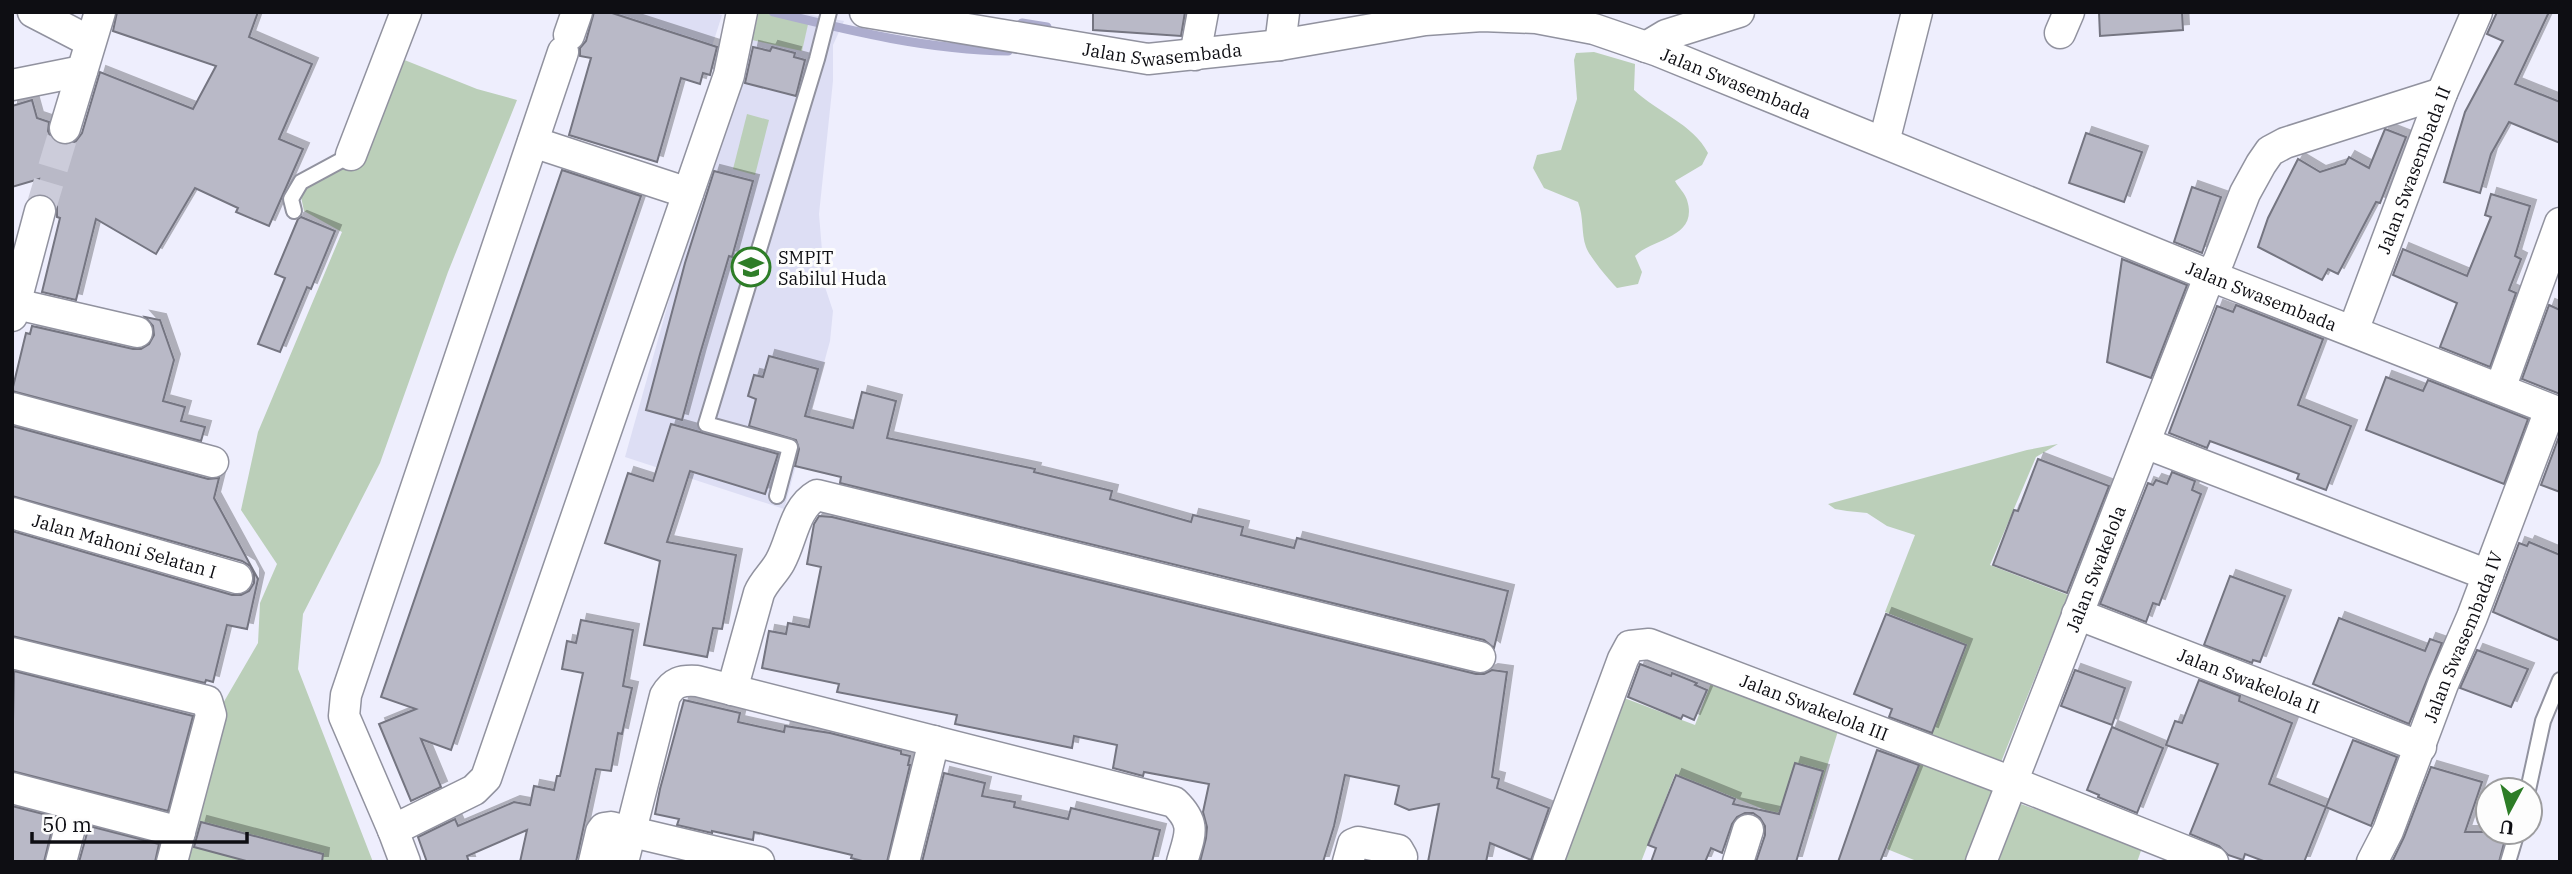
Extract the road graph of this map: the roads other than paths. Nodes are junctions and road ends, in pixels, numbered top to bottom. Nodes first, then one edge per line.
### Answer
1 (33, 12) edge
2 (100, 12) edge
3 (406, 12) edge
4 (741, 12) edge
5 (829, 12) edge
6 (865, 12) edge
7 (1203, 12) edge
8 (1739, 12) edge
9 (1917, 12) edge
10 (2477, 12) edge
11 (1283, 13) edge
12 (1427, 16) edge
13 (1596, 21) edge
14 (1010, 25) edge
15 (570, 33) edge
16 (89, 41) junction
17 (1280, 45) junction
18 (1646, 47) junction
19 (1195, 55) junction
20 (82, 71) junction
21 (12, 85) edge
22 (2442, 93) junction
23 (65, 128) tunnel mouth
24 (533, 142) junction
25 (1884, 142) junction
26 (351, 155) joint
27 (688, 193) junction
28 (40, 211) tunnel mouth
29 (294, 211) dead end
30 (2560, 223) edge
31 (2211, 276) junction
32 (14, 310) edge
33 (2353, 331) junction
34 (137, 332) dead end
35 (2500, 389) junction
36 (12, 408) edge
37 (2555, 411) edge
38 (2145, 443) junction
39 (213, 462) dead end
40 (777, 496) dead end
41 (12, 513) edge
42 (2488, 575) junction
43 (237, 578) dead end
44 (2077, 614) junction
45 (12, 653) edge
46 (1480, 657) dead end
47 (2560, 680) edge
48 (732, 690) junction
49 (934, 741) junction
50 (2421, 747) junction
51 (2531, 776) edge
52 (2012, 782) junction
53 (12, 788) edge
54 (76, 804) junction
55 (393, 830) junction
56 (631, 830) junction
57 (1748, 830) dead end
58 (180, 832) junction
59 (61, 862) edge
60 (172, 862) edge
61 (405, 862) edge
62 (594, 862) edge
63 (623, 862) edge
64 (759, 862) edge
65 (904, 862) edge
66 (1182, 862) edge
67 (1348, 862) edge
68 (1401, 862) edge
69 (1548, 862) edge
70 (1738, 862) edge
71 (1981, 862) edge
72 (2213, 862) edge
73 (2372, 862) edge

1 - 16 street
2 - 16 street
3 - 26 street
4 - 27 street
5 - 40 lane
6 - 14 street, Jalan Swasembada
7 - 19 street
8 - 18 street
9 - 25 street
10 - 22 street, Jalan Swasembada II
11 - 17 street
12 - 13 street, Jalan Swasembada
12 - 17 street, Jalan Swasembada
13 - 18 street, Jalan Swasembada
14 - 19 street, Jalan Swasembada
15 - 24 street
16 - 20 street
17 - 19 street, Jalan Swasembada
18 - 25 street, Jalan Swasembada
20 - 21 street
20 - 23 street
22 - 31 street, Jalan Swakelola
22 - 33 street, Jalan Swasembada II
24 - 27 street
24 - 55 street
25 - 31 street, Jalan Swasembada
26 - 29 lane
27 - 55 street
28 - 32 street
30 - 35 street
31 - 33 street, Jalan Swasembada
31 - 38 street, Jalan Swakelola
32 - 34 street
33 - 35 street, Jalan Swasembada
35 - 37 street, Jalan Swasembada
36 - 39 street
37 - 42 street, Jalan Swasembada IV
38 - 42 street
38 - 44 street, Jalan Swakelola
41 - 43 street, Jalan Mahoni Selatan I
42 - 50 street, Jalan Swasembada IV
44 - 50 street, Jalan Swakelola II
44 - 52 street, Jalan Swakelola
45 - 58 street
46 - 48 street
47 - 51 lane
48 - 49 street
48 - 56 street
49 - 65 street
49 - 66 street
50 - 73 street, Jalan Swasembada IV
52 - 69 street, Jalan Swakelola III
52 - 71 street, Jalan Swakelola
52 - 72 street, Jalan Swakelola III
53 - 54 street
54 - 58 street
54 - 59 street
55 - 61 street
56 - 62 street
56 - 63 street
56 - 64 street
57 - 70 street
58 - 60 street
67 - 68 street

